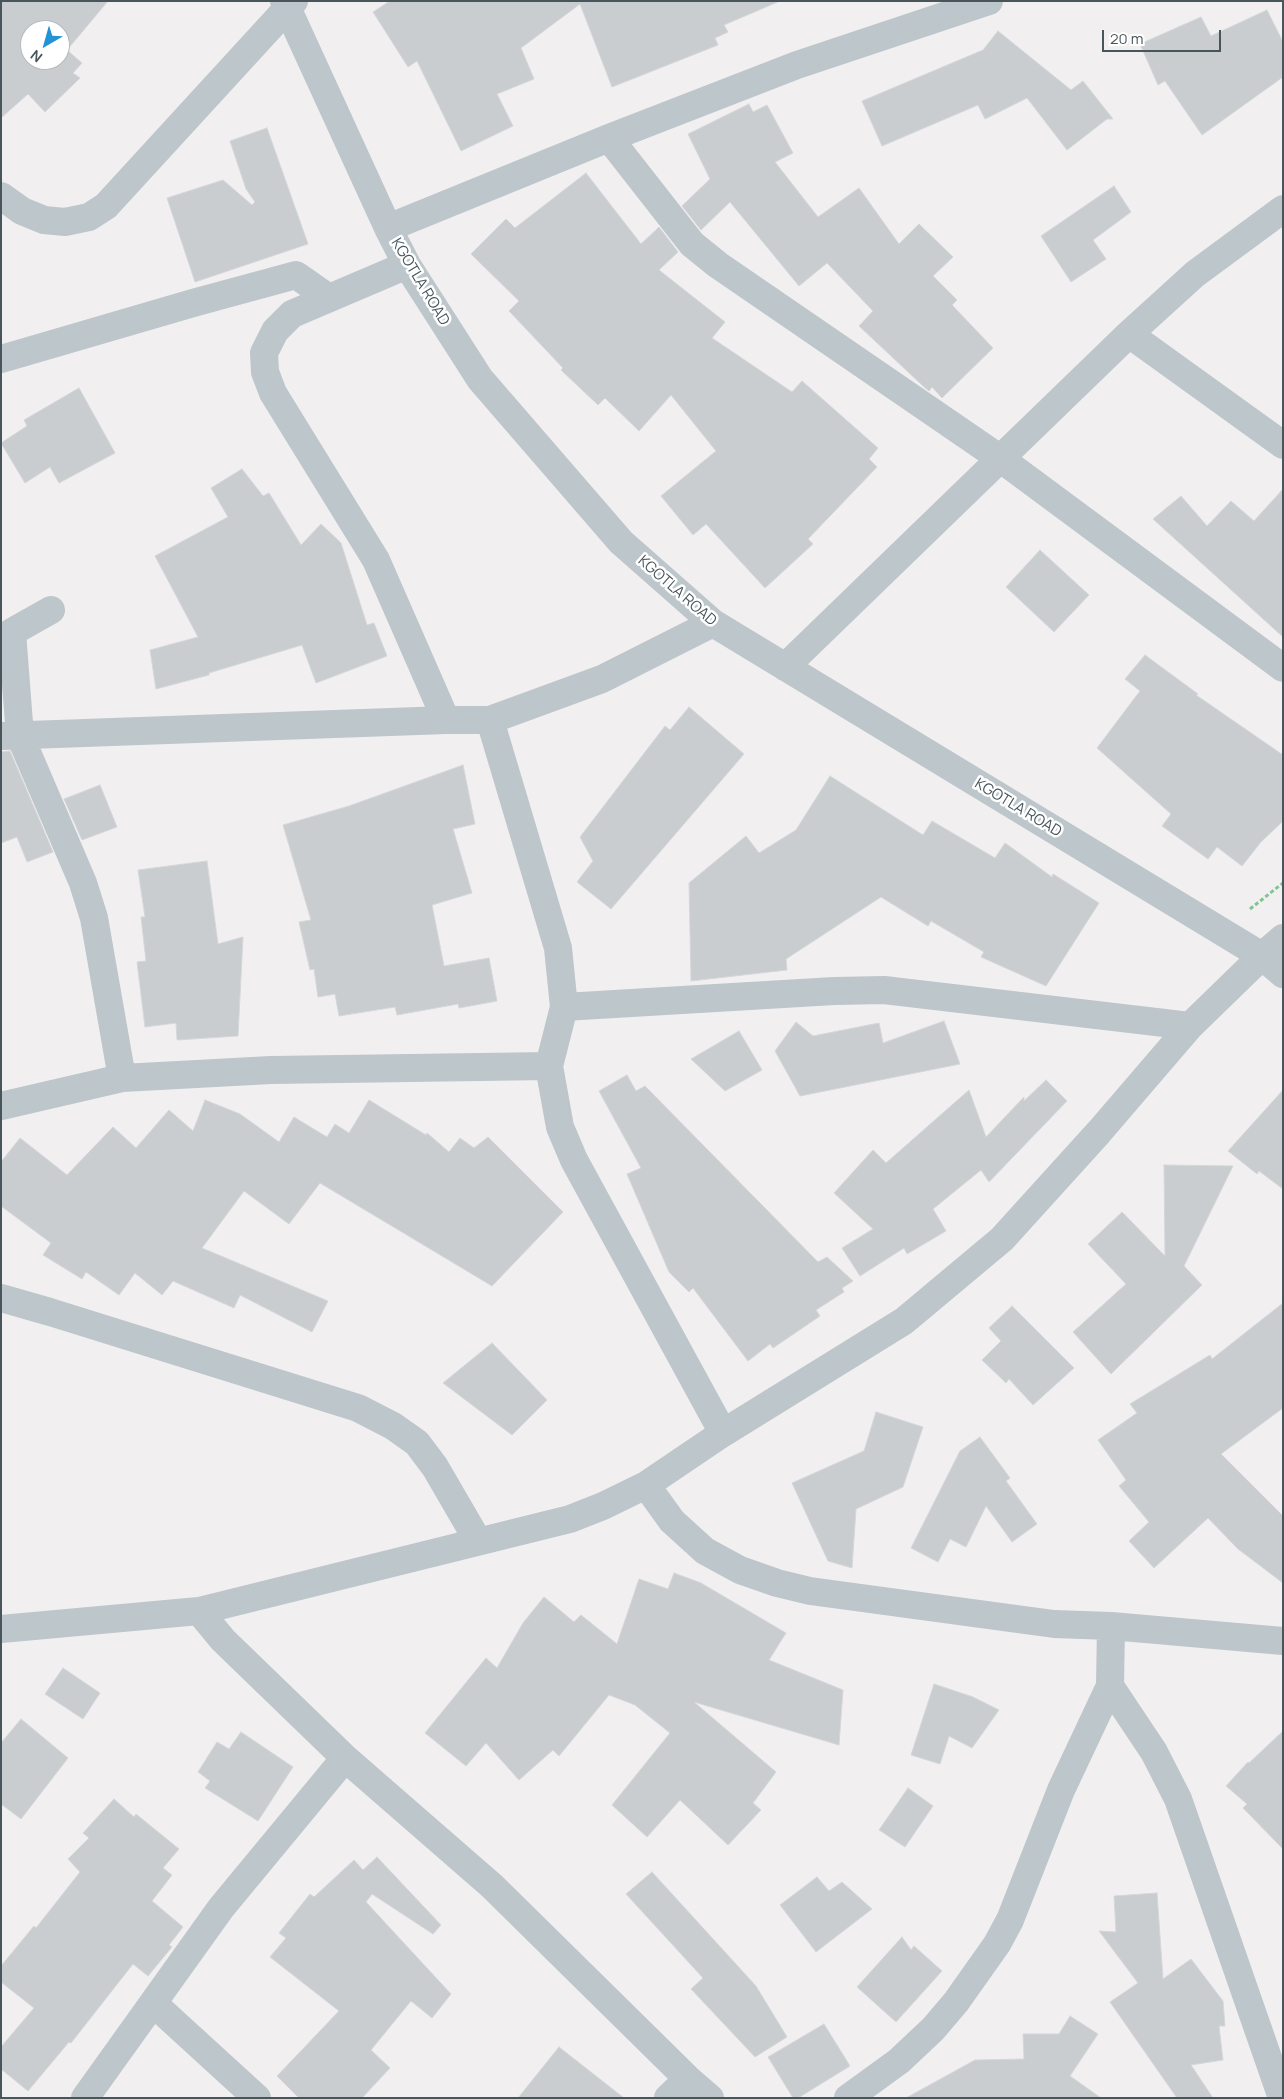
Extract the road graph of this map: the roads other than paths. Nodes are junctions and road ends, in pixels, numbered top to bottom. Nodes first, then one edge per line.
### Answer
1 (989, 1) edge
2 (288, 3) edge
3 (609, 138) junction
4 (1, 196) edge
5 (1283, 209) edge
6 (388, 228) junction
7 (407, 265) junction
8 (329, 298) junction
9 (1129, 334) junction
10 (1, 360) edge
11 (1283, 445) edge
12 (1001, 459) junction
13 (51, 610) dead end
14 (713, 624) junction
15 (785, 667) junction
16 (1283, 668) edge
17 (446, 720) junction
18 (490, 720) junction
19 (11, 736) edge
20 (1283, 938) edge
21 (1262, 956) junction
22 (1283, 974) edge
23 (564, 1007) junction
24 (1190, 1026) junction
25 (548, 1066) junction
26 (122, 1078) junction
27 (1, 1106) edge
28 (1, 1298) edge
29 (723, 1433) junction
30 (646, 1485) junction
31 (478, 1541) junction
32 (199, 1611) junction
33 (1111, 1626) junction
34 (1, 1629) edge
35 (1283, 1640) edge
36 (1110, 1686) junction
37 (345, 1758) junction
38 (153, 2003) junction
39 (688, 2079) junction
40 (85, 2098) edge
41 (257, 2098) edge
42 (668, 2098) edge
43 (710, 2098) edge
44 (848, 2098) edge
45 (1282, 2098) edge

1 - 3 street
2 - 4 street
2 - 6 street, KGOTLA ROAD
3 - 6 street
3 - 12 street
5 - 9 street
6 - 7 street, KGOTLA ROAD
7 - 8 street
7 - 14 street, KGOTLA ROAD
8 - 10 street
8 - 17 street
9 - 11 street
9 - 12 street
12 - 15 street
12 - 16 street
13 - 19 street
14 - 15 street, KGOTLA ROAD
14 - 18 street
15 - 21 street, KGOTLA ROAD
17 - 18 street
17 - 19 street
18 - 23 street
19 - 26 street
20 - 21 street
21 - 22 street, KGOTLA ROAD
21 - 24 street
23 - 24 street
23 - 25 street
24 - 29 street
25 - 26 street
25 - 29 street
26 - 27 street
28 - 31 street
29 - 30 street
30 - 31 street
30 - 33 street
31 - 32 street
32 - 34 street
32 - 37 street
33 - 35 street
33 - 36 street
36 - 44 street
36 - 45 street
37 - 38 street
37 - 39 street
38 - 40 street
38 - 41 street
39 - 42 street
39 - 43 street

